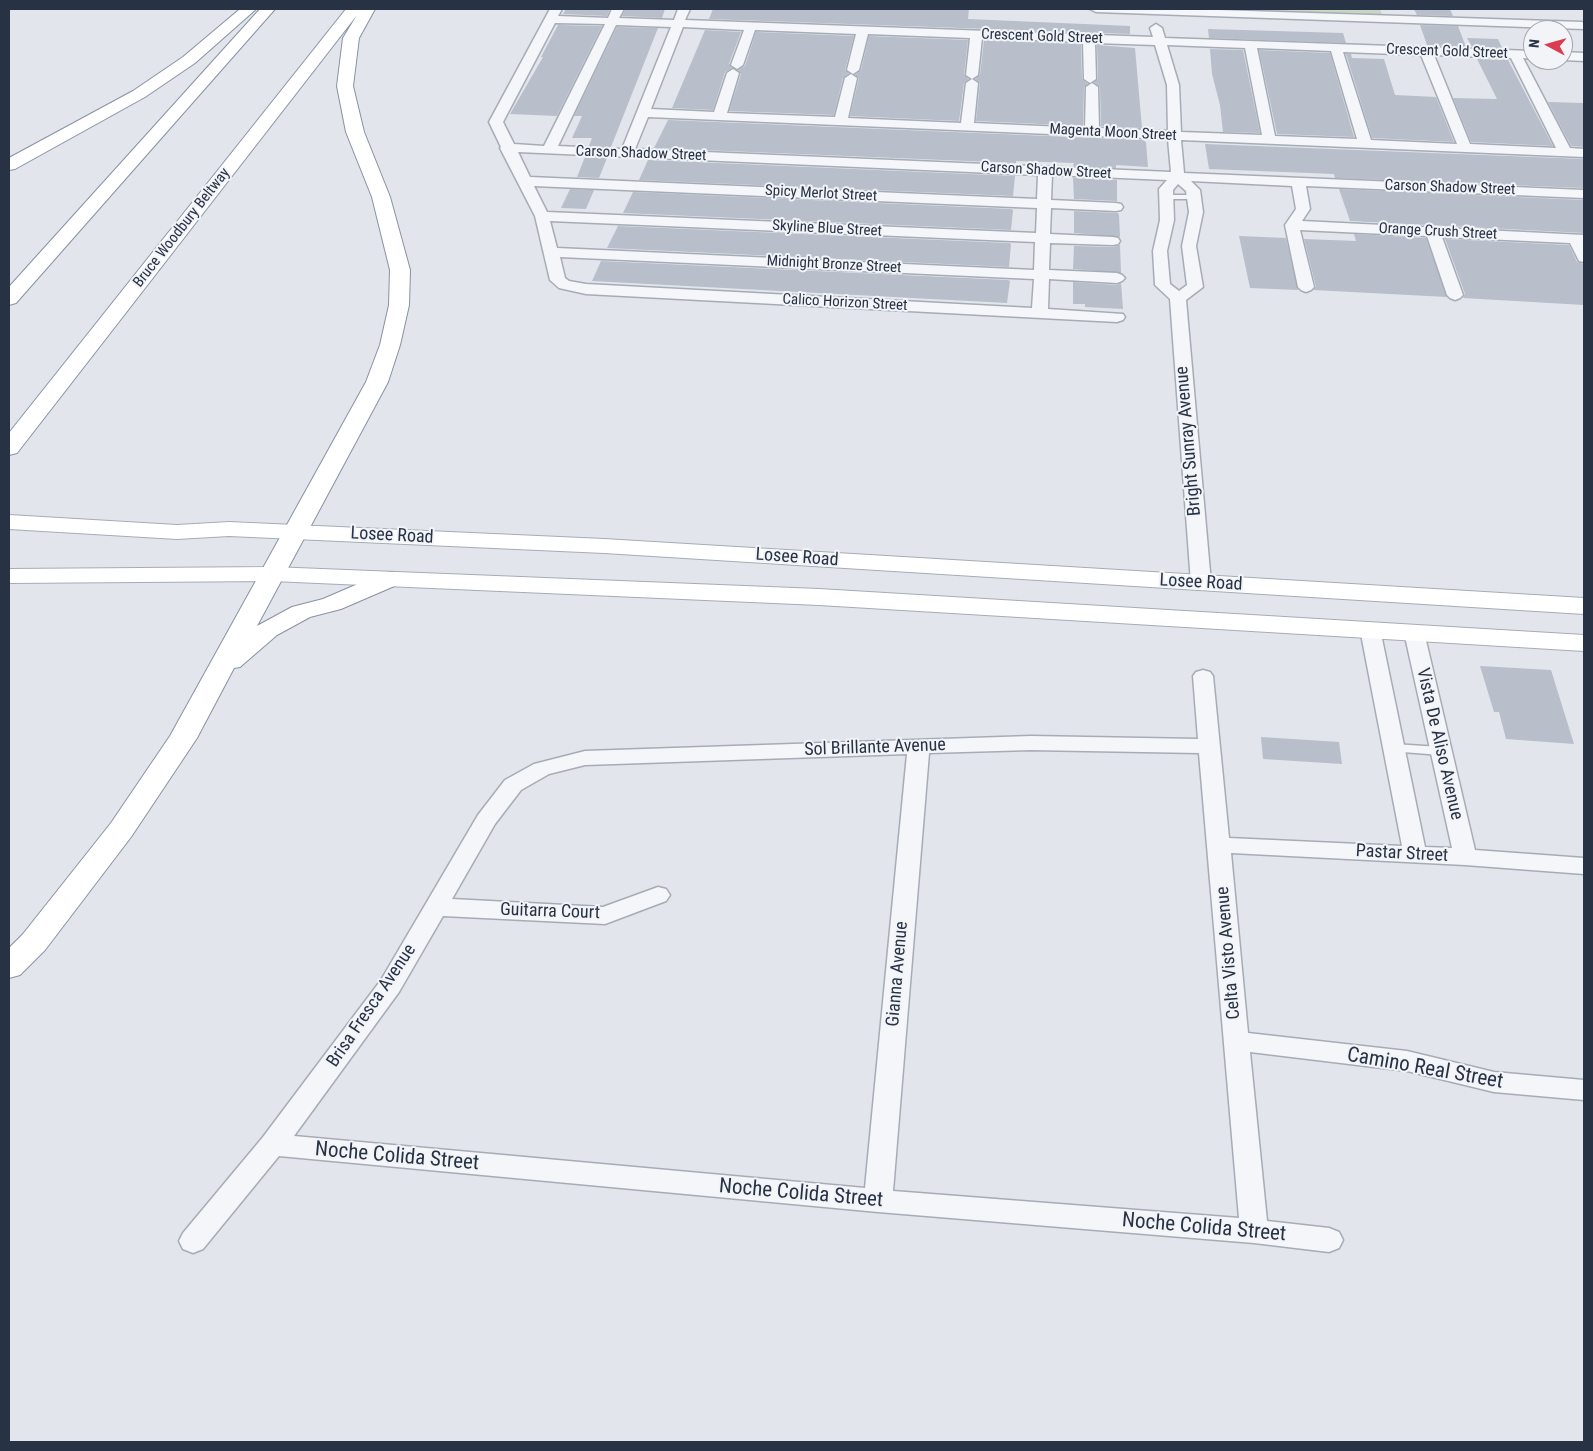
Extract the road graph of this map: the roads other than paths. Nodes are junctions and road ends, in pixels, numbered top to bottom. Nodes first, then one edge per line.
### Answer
1 (250, 9) edge
2 (268, 9) edge
3 (354, 9) edge
4 (368, 9) edge
5 (618, 9) edge
6 (684, 9) edge
7 (1096, 9) edge
8 (1458, 9) edge
9 (1576, 10) dead end
10 (1153, 11) junction
11 (554, 14) edge
12 (1387, 14) edge
13 (612, 21) junction
14 (1465, 22) junction
15 (678, 24) junction
16 (751, 26) junction
17 (1583, 28) edge
18 (863, 30) junction
19 (976, 34) junction
20 (1089, 38) junction
21 (1159, 41) junction
22 (1250, 44) junction
23 (1336, 47) junction
24 (1426, 51) junction
25 (1515, 54) junction
26 (1523, 54) edge
27 (642, 113) junction
28 (719, 117) junction
29 (840, 122) junction
30 (967, 127) junction
31 (1092, 131) junction
32 (1174, 136) junction
33 (1269, 140) junction
34 (1365, 143) junction
35 (507, 148) junction
36 (1465, 148) junction
37 (549, 150) junction
38 (1565, 152) junction
39 (1584, 152) edge
40 (626, 153) junction
41 (9, 165) edge
42 (1044, 171) junction
43 (1178, 177) junction
44 (526, 181) junction
45 (1298, 182) junction
46 (1584, 194) edge
47 (1168, 197) junction
48 (1194, 197) junction
49 (1044, 204) junction
50 (1116, 207) dead end
51 (542, 216) junction
52 (1292, 225) junction
53 (1432, 232) junction
54 (1042, 238) junction
55 (1580, 238) edge
56 (1112, 241) dead end
57 (551, 252) junction
58 (1584, 258) edge
59 (1041, 275) junction
60 (1117, 278) dead end
61 (1306, 287) dead end
62 (1455, 295) dead end
63 (1178, 298) junction
64 (9, 299) edge
65 (1040, 313) junction
66 (1117, 317) dead end
67 (9, 448) edge
68 (9, 522) edge
69 (294, 532) junction
70 (272, 574) junction
71 (9, 576) edge
72 (390, 579) junction
73 (1201, 583) junction
74 (1584, 607) edge
75 (1370, 629) junction
76 (1414, 632) junction
77 (1584, 643) edge
78 (220, 670) junction
79 (1203, 676) dead end
80 (919, 746) junction
81 (1209, 746) junction
82 (1393, 748) junction
83 (1441, 751) junction
84 (542, 769) joint
85 (1219, 844) junction
86 (1415, 855) junction
87 (1465, 857) junction
88 (1584, 866) edge
89 (658, 895) dead end
90 (437, 907) junction
91 (9, 967) edge
92 (1237, 1041) junction
93 (1584, 1090) edge
94 (273, 1145) junction
95 (878, 1201) junction
96 (1254, 1231) junction
97 (1329, 1240) dead end
98 (194, 1241) dead end

1 - 41 main road
2 - 64 main road
3 - 67 main road, Bruce Woodbury Beltway
4 - 69 main road
5 - 13 street
6 - 15 street
7 - 10 street
8 - 14 street
9 - 17 street
10 - 12 street
10 - 21 street
11 - 13 street, Crescent Gold Street
11 - 35 street
12 - 14 street
13 - 15 street, Crescent Gold Street
13 - 37 street
14 - 17 street
15 - 16 street, Crescent Gold Street
15 - 27 street
16 - 18 street, Crescent Gold Street
16 - 28 street
18 - 19 street, Crescent Gold Street
18 - 29 street
19 - 20 street, Crescent Gold Street
19 - 30 street
20 - 21 street, Crescent Gold Street
20 - 31 street
21 - 22 street, Crescent Gold Street
21 - 32 street
22 - 23 street, Crescent Gold Street
22 - 33 street
23 - 24 street, Crescent Gold Street
23 - 34 street
24 - 25 street, Crescent Gold Street
24 - 36 street
25 - 26 street, Crescent Gold Street
25 - 38 street
27 - 28 street, Magenta Moon Street
27 - 40 street
28 - 29 street, Magenta Moon Street
29 - 30 street, Magenta Moon Street
30 - 31 street, Magenta Moon Street
31 - 32 street, Magenta Moon Street
32 - 33 street, Magenta Moon Street
32 - 43 street
33 - 34 street, Magenta Moon Street
34 - 36 street, Magenta Moon Street
35 - 37 street, Carson Shadow Street
35 - 44 street
36 - 38 street, Magenta Moon Street
37 - 40 street, Carson Shadow Street
38 - 39 street, Magenta Moon Street
40 - 42 street, Carson Shadow Street
42 - 43 street, Carson Shadow Street
42 - 49 street
43 - 45 street, Carson Shadow Street
43 - 47 street
43 - 48 street
44 - 49 street, Spicy Merlot Street
44 - 51 street
45 - 46 street, Carson Shadow Street
45 - 52 street
47 - 48 lane
47 - 63 street
48 - 63 street
49 - 50 street, Spicy Merlot Street
49 - 54 street
51 - 54 street, Skyline Blue Street
51 - 57 street
52 - 53 street, Orange Crush Street
52 - 61 street
53 - 55 street, Orange Crush Street
53 - 62 street
54 - 56 street, Skyline Blue Street
54 - 59 street
55 - 58 street
57 - 59 street, Midnight Bronze Street
57 - 65 street, Calico Horizon Street
59 - 60 street, Midnight Bronze Street
59 - 65 street
63 - 73 street, Bright Sunray Avenue
65 - 66 street, Calico Horizon Street
68 - 69 main road, Losee Road
69 - 70 main road
69 - 73 main road, Losee Road
70 - 71 main road, Losee Road
70 - 72 main road, Losee Road
70 - 78 main road
72 - 75 main road, Losee Road
72 - 78 main road
73 - 74 main road, Losee Road
74 - 75 main road
75 - 76 main road, Losee Road
75 - 82 street
76 - 77 main road, Losee Road
76 - 83 street, Vista De Aliso Avenue
78 - 91 main road
79 - 81 street, Celta Visto Avenue
80 - 81 street, Sol Brillante Avenue
80 - 84 street, Sol Brillante Avenue
80 - 95 street, Gianna Avenue
81 - 85 street, Celta Visto Avenue
82 - 83 lane
82 - 86 street
83 - 87 street, Vista De Aliso Avenue
84 - 90 street, Brisa Fresca Avenue
85 - 86 street, Pastar Street
85 - 92 street, Celta Visto Avenue
86 - 87 street, Pastar Street
87 - 88 street, Pastar Street
89 - 90 street, Guitarra Court
90 - 94 street, Brisa Fresca Avenue
92 - 93 street, Camino Real Street
92 - 96 street, Celta Visto Avenue
94 - 95 street, Noche Colida Street
94 - 98 street, Brisa Fresca Avenue
95 - 96 street, Noche Colida Street
96 - 97 street, Noche Colida Street

